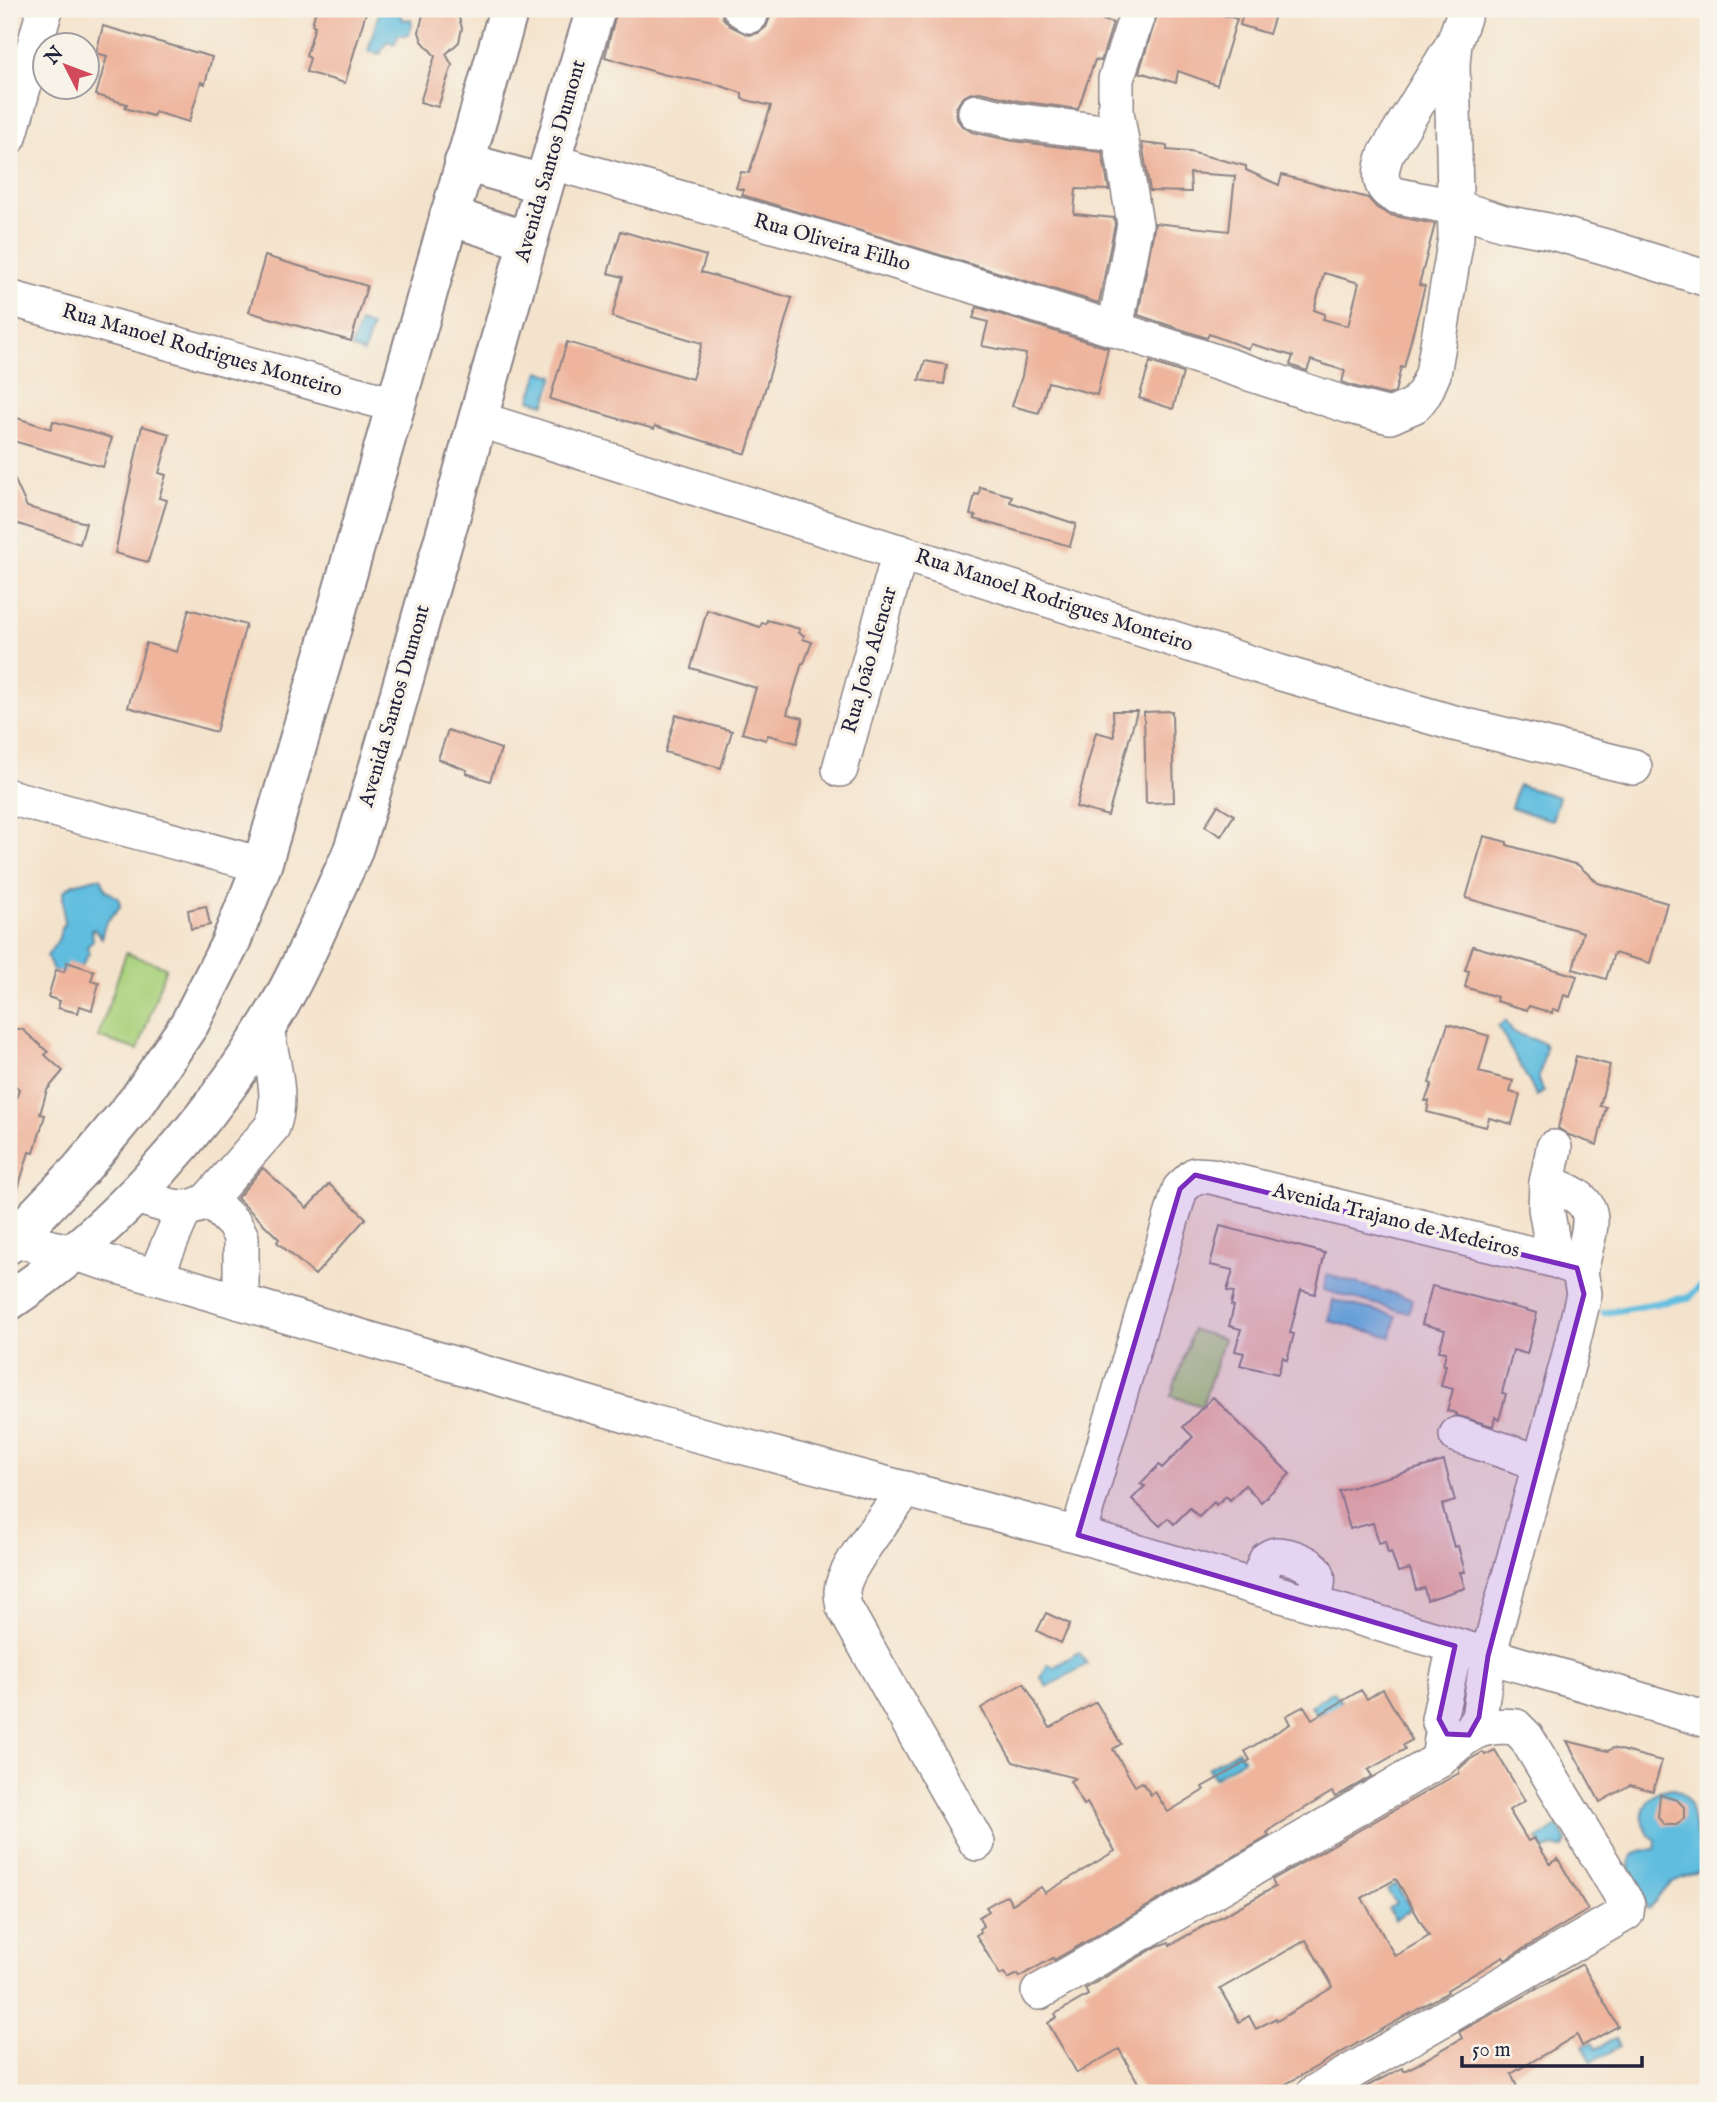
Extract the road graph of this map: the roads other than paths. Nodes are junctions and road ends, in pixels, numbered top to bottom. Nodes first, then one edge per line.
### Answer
1 (46, 9) edge
2 (509, 9) edge
3 (596, 9) edge
4 (1139, 9) edge
5 (1466, 9) edge
6 (1454, 43) junction
7 (976, 112) dead end
8 (1119, 134) junction
9 (9, 137) edge
10 (464, 162) junction
11 (546, 173) junction
12 (1454, 207) junction
13 (449, 216) junction
14 (528, 240) junction
15 (1708, 279) edge
16 (9, 298) edge
17 (1115, 329) junction
18 (394, 405) junction
19 (478, 419) junction
20 (901, 552) junction
21 (1634, 767) dead end
22 (840, 769) dead end
23 (9, 797) edge
24 (262, 865) junction
25 (265, 1028) junction
26 (1554, 1148) dead end
27 (134, 1195) junction
28 (197, 1204) junction
29 (11, 1240) edge
30 (74, 1253) junction
31 (1568, 1266) junction
32 (155, 1277) junction
33 (9, 1301) edge
34 (241, 1302) junction
35 (1457, 1435) dead end
36 (1541, 1463) junction
37 (906, 1489) junction
38 (1078, 1535) junction
39 (1455, 1646) junction
40 (1488, 1656) junction
41 (1708, 1720) edge
42 (1458, 1732) junction
43 (977, 1843) dead end
44 (1039, 1992) dead end
45 (1314, 2093) edge

1 - 9 street
2 - 10 main road
3 - 11 main road, Avenida Santos Dumont
4 - 8 street
5 - 6 street
6 - 12 street, Rua Oliveira Filho
6 - 12 street
7 - 8 street
8 - 17 street
10 - 11 main road
10 - 13 main road
11 - 14 main road, Avenida Santos Dumont
11 - 17 street, Rua Oliveira Filho
12 - 15 street
12 - 17 street, Rua Oliveira Filho
13 - 14 main road
13 - 18 main road
14 - 19 main road, Avenida Santos Dumont
16 - 18 street, Rua Manoel Rodrigues Monteiro
18 - 24 main road
19 - 20 street, Rua Manoel Rodrigues Monteiro
19 - 25 main road, Avenida Santos Dumont
20 - 21 street, Rua Manoel Rodrigues Monteiro
20 - 22 street, Rua João Alencar
23 - 24 street
24 - 29 main road
25 - 27 main road, Avenida Santos Dumont
25 - 28 street
26 - 31 street
27 - 28 street
27 - 30 main road, Avenida Santos Dumont
28 - 32 street
28 - 34 street
29 - 30 street
30 - 32 street
30 - 33 main road, Avenida Santos Dumont
31 - 36 street
31 - 38 street, Avenida Trajano de Medeiros
32 - 34 street
34 - 37 street
35 - 36 street
36 - 40 street
37 - 38 street
37 - 43 street
38 - 39 street
39 - 40 street
39 - 42 street
40 - 41 street
40 - 42 street
42 - 44 street
42 - 45 street

